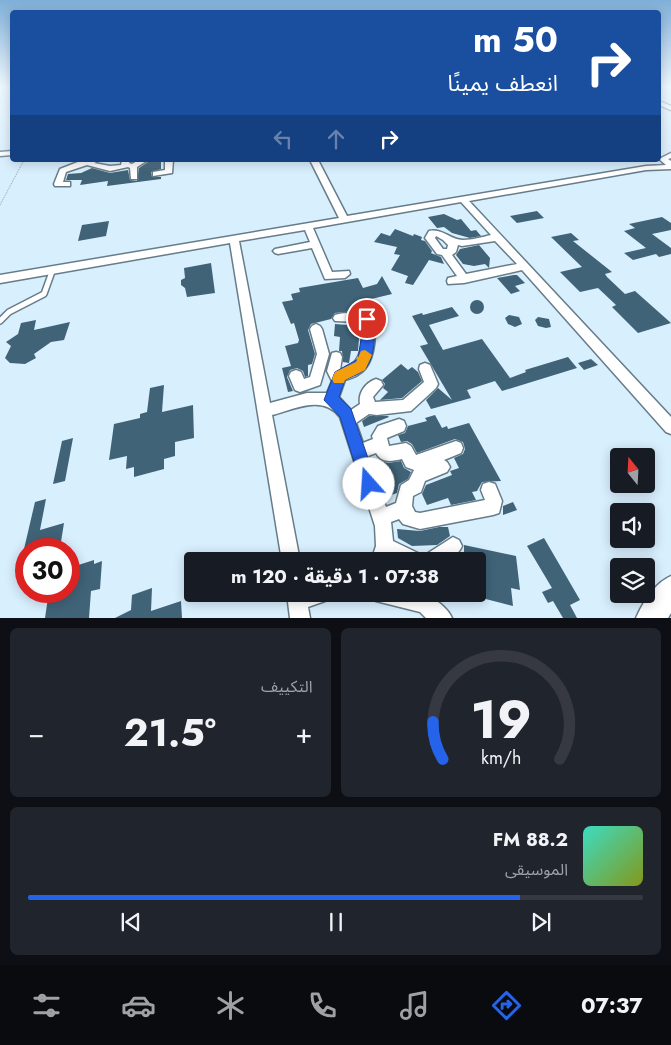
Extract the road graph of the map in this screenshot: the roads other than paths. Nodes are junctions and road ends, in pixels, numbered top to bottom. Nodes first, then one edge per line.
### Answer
1 (671, 155) edge
2 (662, 156) edge
3 (86, 162) joint
4 (169, 162) edge
5 (315, 162) edge
6 (654, 162) edge
7 (128, 163) edge
8 (112, 165) edge
9 (671, 166) edge
10 (646, 168) junction
11 (156, 174) dead end
12 (134, 177) dead end
13 (104, 178) dead end
14 (67, 184) dead end
15 (463, 199) junction
16 (344, 220) junction
17 (308, 226) junction
18 (498, 237) junction
19 (234, 238) junction
20 (450, 240) junction
21 (315, 244) junction
22 (278, 251) dead end
23 (446, 254) junction
24 (526, 266) junction
25 (53, 269) junction
26 (344, 274) dead end
27 (0, 278) edge
28 (464, 279) junction
29 (452, 281) dead end
30 (340, 318) dead end
31 (0, 321) edge
32 (316, 328) dead end
33 (336, 357) dead end
34 (425, 370) dead end
35 (296, 376) dead end
36 (340, 376) junction
37 (376, 385) dead end
38 (309, 392) junction
39 (331, 400) junction
40 (369, 406) junction
41 (264, 411) junction
42 (348, 421) junction
43 (399, 426) dead end
44 (671, 427) edge
45 (380, 444) junction
46 (456, 448) dead end
47 (358, 452) junction
48 (442, 467) dead end
49 (489, 490) dead end
50 (403, 509) junction
51 (381, 517) junction
52 (453, 546) dead end
53 (288, 552) edge
54 (382, 552) edge
55 (445, 552) edge
56 (671, 590) edge
57 (416, 602) edge
58 (442, 618) edge
59 (650, 618) edge

1 - 2 street
2 - 9 street
3 - 8 street
3 - 14 street
4 - 11 street
5 - 16 street
6 - 10 street
7 - 8 street
7 - 12 street
8 - 13 street
9 - 10 street
10 - 15 street
15 - 16 street
15 - 18 street
16 - 17 street
17 - 19 street
17 - 21 street
18 - 20 street
18 - 24 street
19 - 25 street
19 - 41 street
20 - 23 street
20 - 23 street
21 - 22 street
21 - 26 street
23 - 28 street
24 - 28 street
24 - 44 street
25 - 27 street
25 - 31 lane
28 - 29 street
30 - 36 street
32 - 38 street
33 - 36 street
34 - 40 street
35 - 38 street
36 - 39 street
37 - 40 street
38 - 39 street
38 - 41 street
39 - 42 street
40 - 42 street
41 - 53 street
42 - 47 street
43 - 45 street
45 - 46 street
45 - 47 street
47 - 51 street
48 - 50 street
49 - 50 street
50 - 51 street
51 - 54 street
52 - 55 street
56 - 59 street
57 - 58 street

